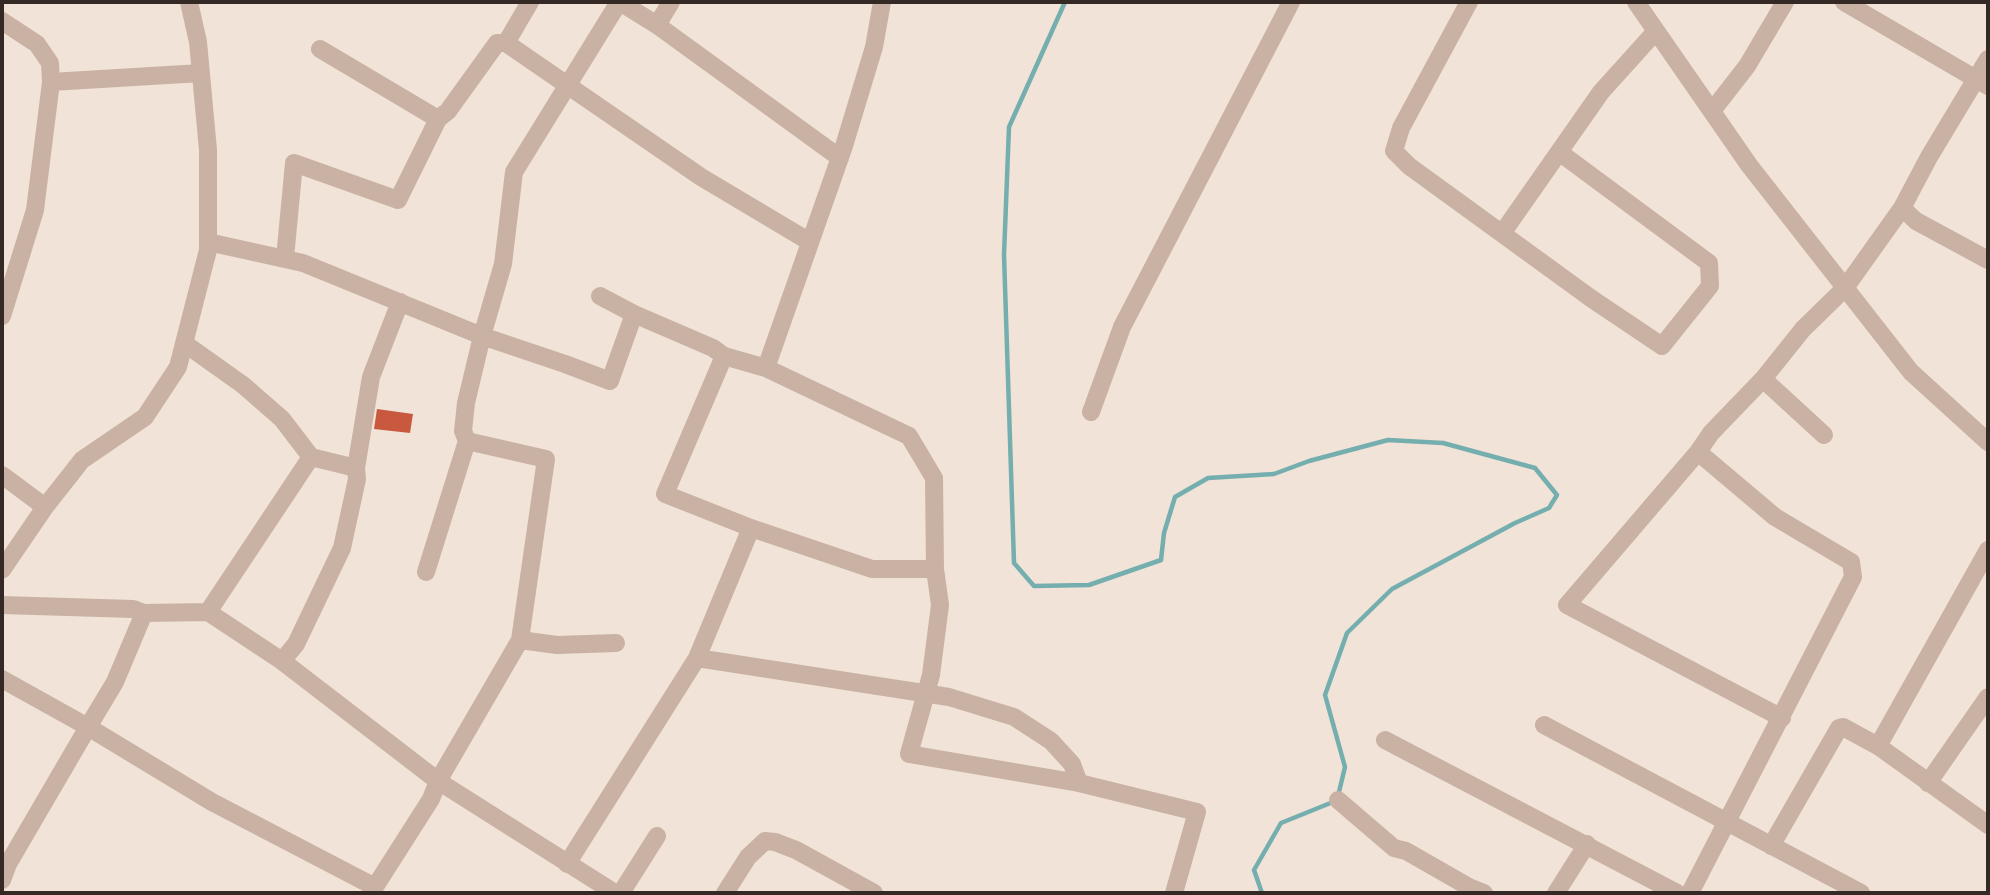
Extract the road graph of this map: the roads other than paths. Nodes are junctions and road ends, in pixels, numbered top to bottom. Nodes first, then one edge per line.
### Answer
1 (189, 2) edge
2 (530, 2) edge
3 (620, 2) edge
4 (671, 2) edge
5 (881, 2) edge
6 (1291, 2) edge
7 (1469, 2) edge
8 (1785, 2) edge
9 (1844, 2) edge
10 (1645, 7) edge
11 (2, 21) edge
12 (657, 24) junction
13 (1656, 31) junction
14 (506, 43) junction
15 (320, 49) dead end
16 (1988, 59) edge
17 (201, 73) junction
18 (51, 82) junction
19 (1982, 82) edge
20 (569, 85) junction
21 (1712, 111) junction
22 (438, 119) junction
23 (1559, 152) junction
24 (840, 158) junction
25 (1902, 208) junction
26 (1503, 232) junction
27 (208, 242) junction
28 (810, 242) junction
29 (285, 258) junction
30 (1988, 260) edge
31 (1845, 288) junction
32 (600, 296) dead end
33 (400, 302) junction
34 (634, 314) junction
35 (2, 316) edge
36 (482, 337) junction
37 (184, 343) junction
38 (724, 356) junction
39 (766, 368) junction
40 (1763, 379) junction
41 (1091, 412) dead end
42 (1824, 435) dead end
43 (1987, 439) edge
44 (467, 441) junction
45 (1698, 452) junction
46 (311, 457) junction
47 (355, 468) junction
48 (2, 475) edge
49 (45, 508) junction
50 (751, 528) junction
51 (1988, 550) edge
52 (935, 569) junction
53 (2, 570) edge
54 (426, 572) dead end
55 (2, 605) edge
56 (208, 612) junction
57 (145, 613) junction
58 (520, 640) junction
59 (616, 643) dead end
60 (697, 658) junction
61 (282, 661) junction
62 (2, 679) edge
63 (925, 694) junction
64 (1988, 697) edge
65 (1782, 718) junction
66 (1544, 725) dead end
67 (88, 727) junction
68 (1385, 740) dead end
69 (1878, 746) junction
70 (438, 781) junction
71 (1079, 783) junction
72 (1928, 783) junction
73 (1338, 800) dead end
74 (1727, 822) junction
75 (1988, 825) edge
76 (657, 836) dead end
77 (1587, 844) junction
78 (1771, 846) junction
79 (567, 864) junction
80 (2, 880) edge
81 (373, 890) edge
82 (1473, 891) edge
83 (615, 893) edge
84 (621, 893) edge
85 (725, 893) edge
86 (874, 893) edge
87 (1174, 893) edge
88 (1556, 893) edge
89 (1677, 893) edge
90 (1690, 893) edge
91 (1861, 893) edge

1 - 17 street
2 - 14 street
3 - 12 street
3 - 20 street
4 - 12 street
5 - 24 street
6 - 41 street
7 - 26 street
8 - 21 street
9 - 19 street
10 - 13 street
11 - 18 street
12 - 24 street
13 - 21 street
13 - 23 street
14 - 20 street
14 - 22 street
15 - 22 street
16 - 19 street
17 - 18 street
17 - 27 street
18 - 35 street
19 - 25 street
20 - 28 street
20 - 36 street
21 - 31 street
22 - 29 street
23 - 26 street
23 - 26 street
24 - 28 street
25 - 30 street
25 - 31 street
27 - 29 street
27 - 37 street
28 - 39 street
29 - 33 street
31 - 40 street
31 - 43 street
32 - 34 street
33 - 36 street
33 - 47 street
34 - 36 street
34 - 38 street
36 - 44 street
37 - 46 street
37 - 49 street
38 - 39 street
38 - 50 street
39 - 52 street
40 - 42 street
40 - 45 street
44 - 54 street
44 - 58 street
45 - 65 street
45 - 65 street
46 - 47 street
46 - 56 street
47 - 61 street
48 - 49 street
49 - 53 street
50 - 52 street
50 - 60 street
51 - 69 street
52 - 63 street
55 - 57 street
56 - 57 street
56 - 61 street
57 - 67 street
58 - 59 street
58 - 70 street
60 - 63 street
60 - 79 street
61 - 70 street
62 - 67 street
63 - 71 street
63 - 71 street
64 - 72 street
65 - 74 street
66 - 74 street
67 - 80 street
67 - 81 street
68 - 77 street
69 - 72 street
69 - 78 street
70 - 79 street
70 - 81 street
71 - 87 street
72 - 75 street
73 - 82 street
74 - 78 street
74 - 90 street
76 - 84 street
77 - 88 street
77 - 89 street
78 - 91 street
79 - 83 street
85 - 86 street

